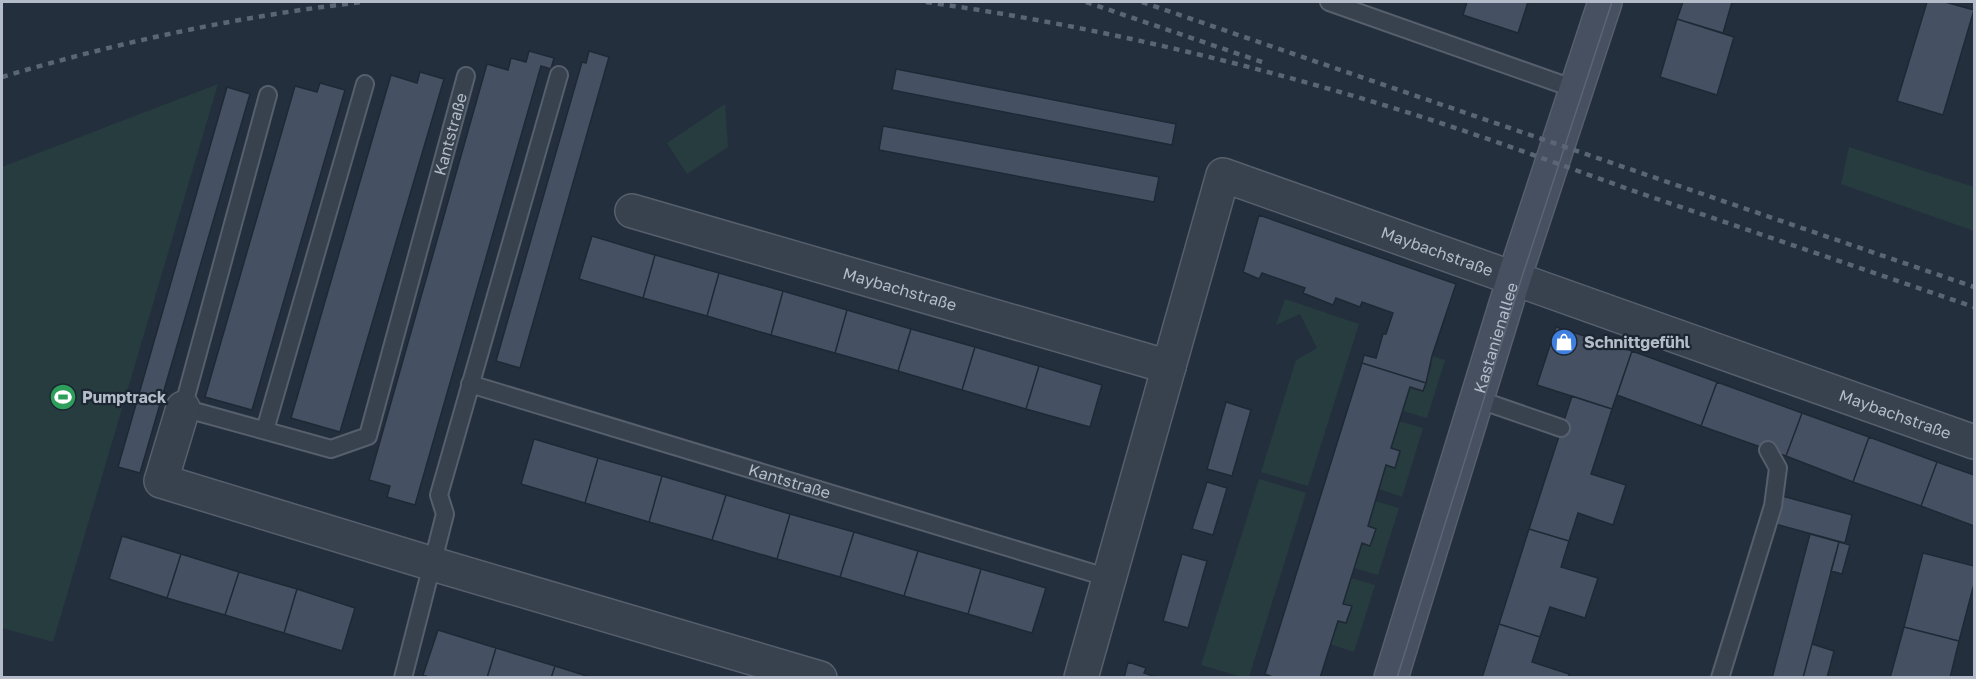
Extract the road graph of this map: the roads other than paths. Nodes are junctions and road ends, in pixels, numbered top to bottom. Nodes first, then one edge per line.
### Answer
1 (1329, 2) edge
2 (1605, 2) edge
3 (559, 75) dead end
4 (466, 76) dead end
5 (365, 84) dead end
6 (1575, 89) junction
7 (268, 95) dead end
8 (632, 211) dead end
9 (1514, 278) junction
10 (1169, 367) junction
11 (470, 384) junction
12 (1477, 399) junction
13 (183, 408) junction
14 (1561, 428) dead end
15 (265, 430) junction
16 (1974, 442) edge
17 (1768, 450) dead end
18 (433, 564) junction
19 (1109, 578) junction
20 (780, 672) edge
21 (403, 678) edge
22 (820, 678) edge
23 (1081, 678) edge
24 (1391, 678) edge
25 (1720, 678) edge

1 - 6 lane
2 - 6 street, Kastanienallee
3 - 11 lane
4 - 15 lane, Kantstraße
5 - 15 lane
6 - 9 street, Kastanienallee
7 - 13 lane
8 - 10 street, Maybachstraße
9 - 10 street, Maybachstraße
9 - 12 street, Kastanienallee
9 - 16 street, Maybachstraße
10 - 19 street, Maybachstraße
11 - 18 lane
11 - 19 lane, Kantstraße
12 - 14 lane
12 - 24 street, Kastanienallee
13 - 15 lane, Kantstraße
13 - 18 street
17 - 25 lane
18 - 20 street
18 - 21 lane
19 - 23 street, Maybachstraße
20 - 22 street

